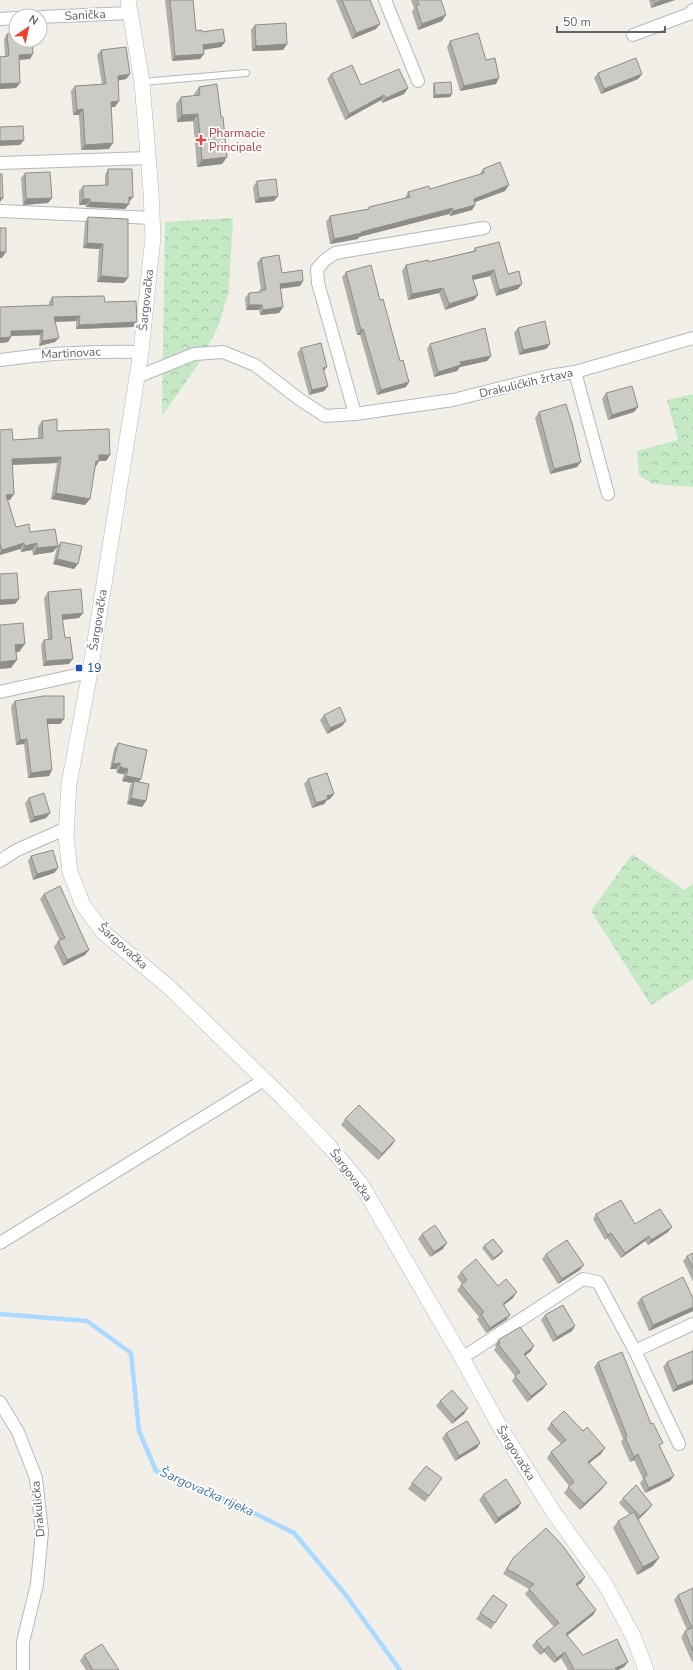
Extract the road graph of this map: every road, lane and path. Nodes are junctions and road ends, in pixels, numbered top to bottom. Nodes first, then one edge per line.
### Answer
1 (385, 0) edge
2 (129, 6) edge
3 (693, 10) edge
4 (48, 16) edge
5 (633, 35) dead end
6 (246, 74) dead end
7 (418, 81) dead end
8 (142, 82) junction
9 (148, 158) junction
10 (0, 163) edge
11 (0, 211) edge
12 (152, 218) junction
13 (484, 228) dead end
14 (693, 338) edge
15 (141, 352) junction
16 (0, 360) edge
17 (575, 372) junction
18 (137, 378) junction
19 (355, 414) junction
20 (608, 494) dead end
21 (90, 672) junction
22 (0, 692) edge
23 (66, 828) junction
24 (0, 861) edge
25 (264, 1080) junction
26 (0, 1243) edge
27 (693, 1324) edge
28 (635, 1351) junction
29 (462, 1358) junction
30 (0, 1402) edge
31 (679, 1444) dead end
32 (23, 1670) edge
33 (646, 1670) edge

1 - 7 street
2 - 4 street, Sanička
2 - 8 street, Šargovačka
3 - 5 street
6 - 8 lane
8 - 9 street, Šargovačka
9 - 10 street
9 - 12 street, Šargovačka
11 - 12 street
12 - 15 street, Šargovačka
13 - 19 street
14 - 17 street, Drakulićkih žrtava
15 - 16 street, Martinovac
15 - 18 street, Šargovačka
17 - 19 street, Drakulićkih žrtava
17 - 20 street
18 - 19 street, Drakulićkih žrtava
18 - 21 street, Šargovačka
21 - 22 street
21 - 23 street, Šargovačka
23 - 24 street
23 - 25 street, Šargovačka
25 - 26 street
25 - 29 street, Šargovačka
27 - 28 street
28 - 29 street
28 - 31 street
29 - 33 street, Šargovačka
30 - 32 street, Drakulićka

